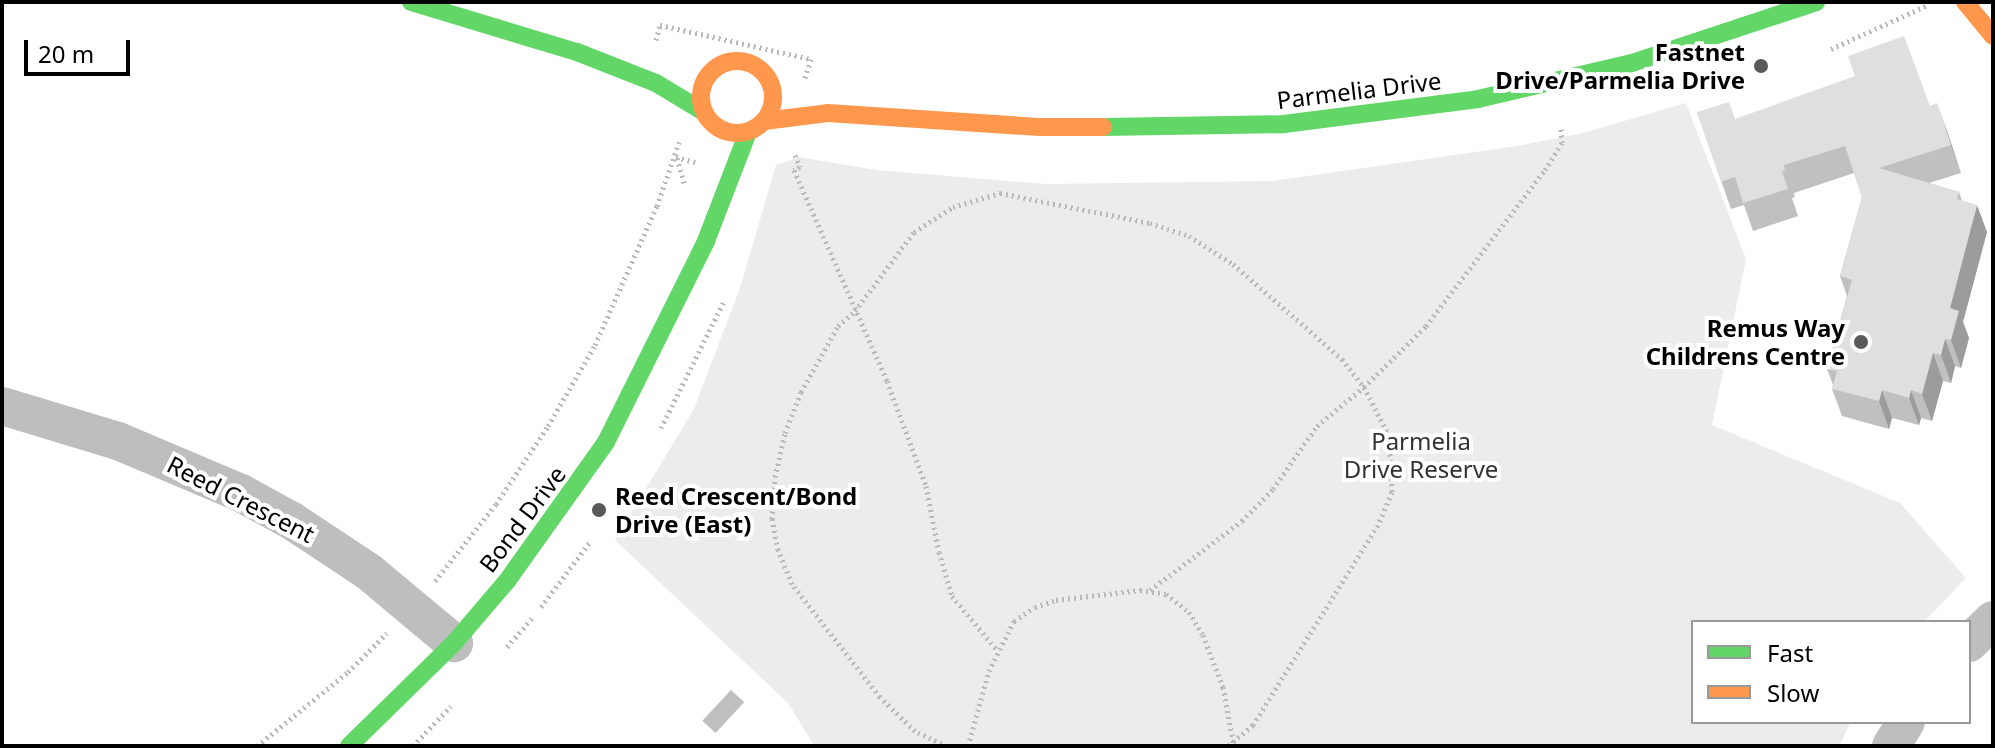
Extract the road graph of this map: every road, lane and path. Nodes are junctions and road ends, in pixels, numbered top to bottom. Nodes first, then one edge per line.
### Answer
1 (411, 2) edge
2 (1816, 2) edge
3 (1934, 2) edge
4 (1965, 2) edge
5 (1985, 2) edge
6 (660, 25) dead end
7 (1993, 36) edge
8 (1831, 49) dead end
9 (577, 52) junction
10 (811, 59) dead end
11 (669, 67) dead end
12 (764, 73) junction
13 (793, 86) dead end
14 (816, 93) dead end
15 (705, 114) junction
16 (892, 115) junction
17 (756, 127) junction
18 (1561, 129) dead end
19 (710, 144) dead end
20 (786, 152) dead end
21 (676, 157) dead end
22 (698, 205) dead end
23 (683, 283) junction
24 (855, 311) junction
25 (1364, 387) junction
26 (2, 406) edge
27 (1150, 590) junction
28 (413, 607) junction
29 (1993, 620) edge
30 (1971, 641) edge
31 (454, 643) junction
32 (997, 650) junction
33 (1905, 724) edge
34 (1232, 745) edge
35 (257, 746) edge
36 (349, 746) edge
37 (947, 746) edge
38 (968, 746) edge
39 (1891, 746) edge

1 - 9 street
2 - 16 street, Parmelia Drive
3 - 8 path
4 - 7 street
5 - 7 street
6 - 10 path
9 - 11 street
9 - 15 street
12 - 13 street
12 - 15 street
12 - 17 street
14 - 16 street, Parmelia Drive
15 - 17 street
15 - 19 street
16 - 17 street, Parmelia Drive
17 - 23 street, Bond Drive
18 - 25 path
20 - 24 path
21 - 28 path
22 - 23 street, Bond Drive
23 - 31 street, Bond Drive
24 - 25 path
24 - 32 path
24 - 37 path
25 - 27 path
25 - 34 path
26 - 28 street, Reed Crescent
27 - 32 path
27 - 34 path
28 - 31 street, Reed Crescent
28 - 35 path
29 - 30 street
31 - 36 street, Bond Drive
32 - 38 path
33 - 39 street

